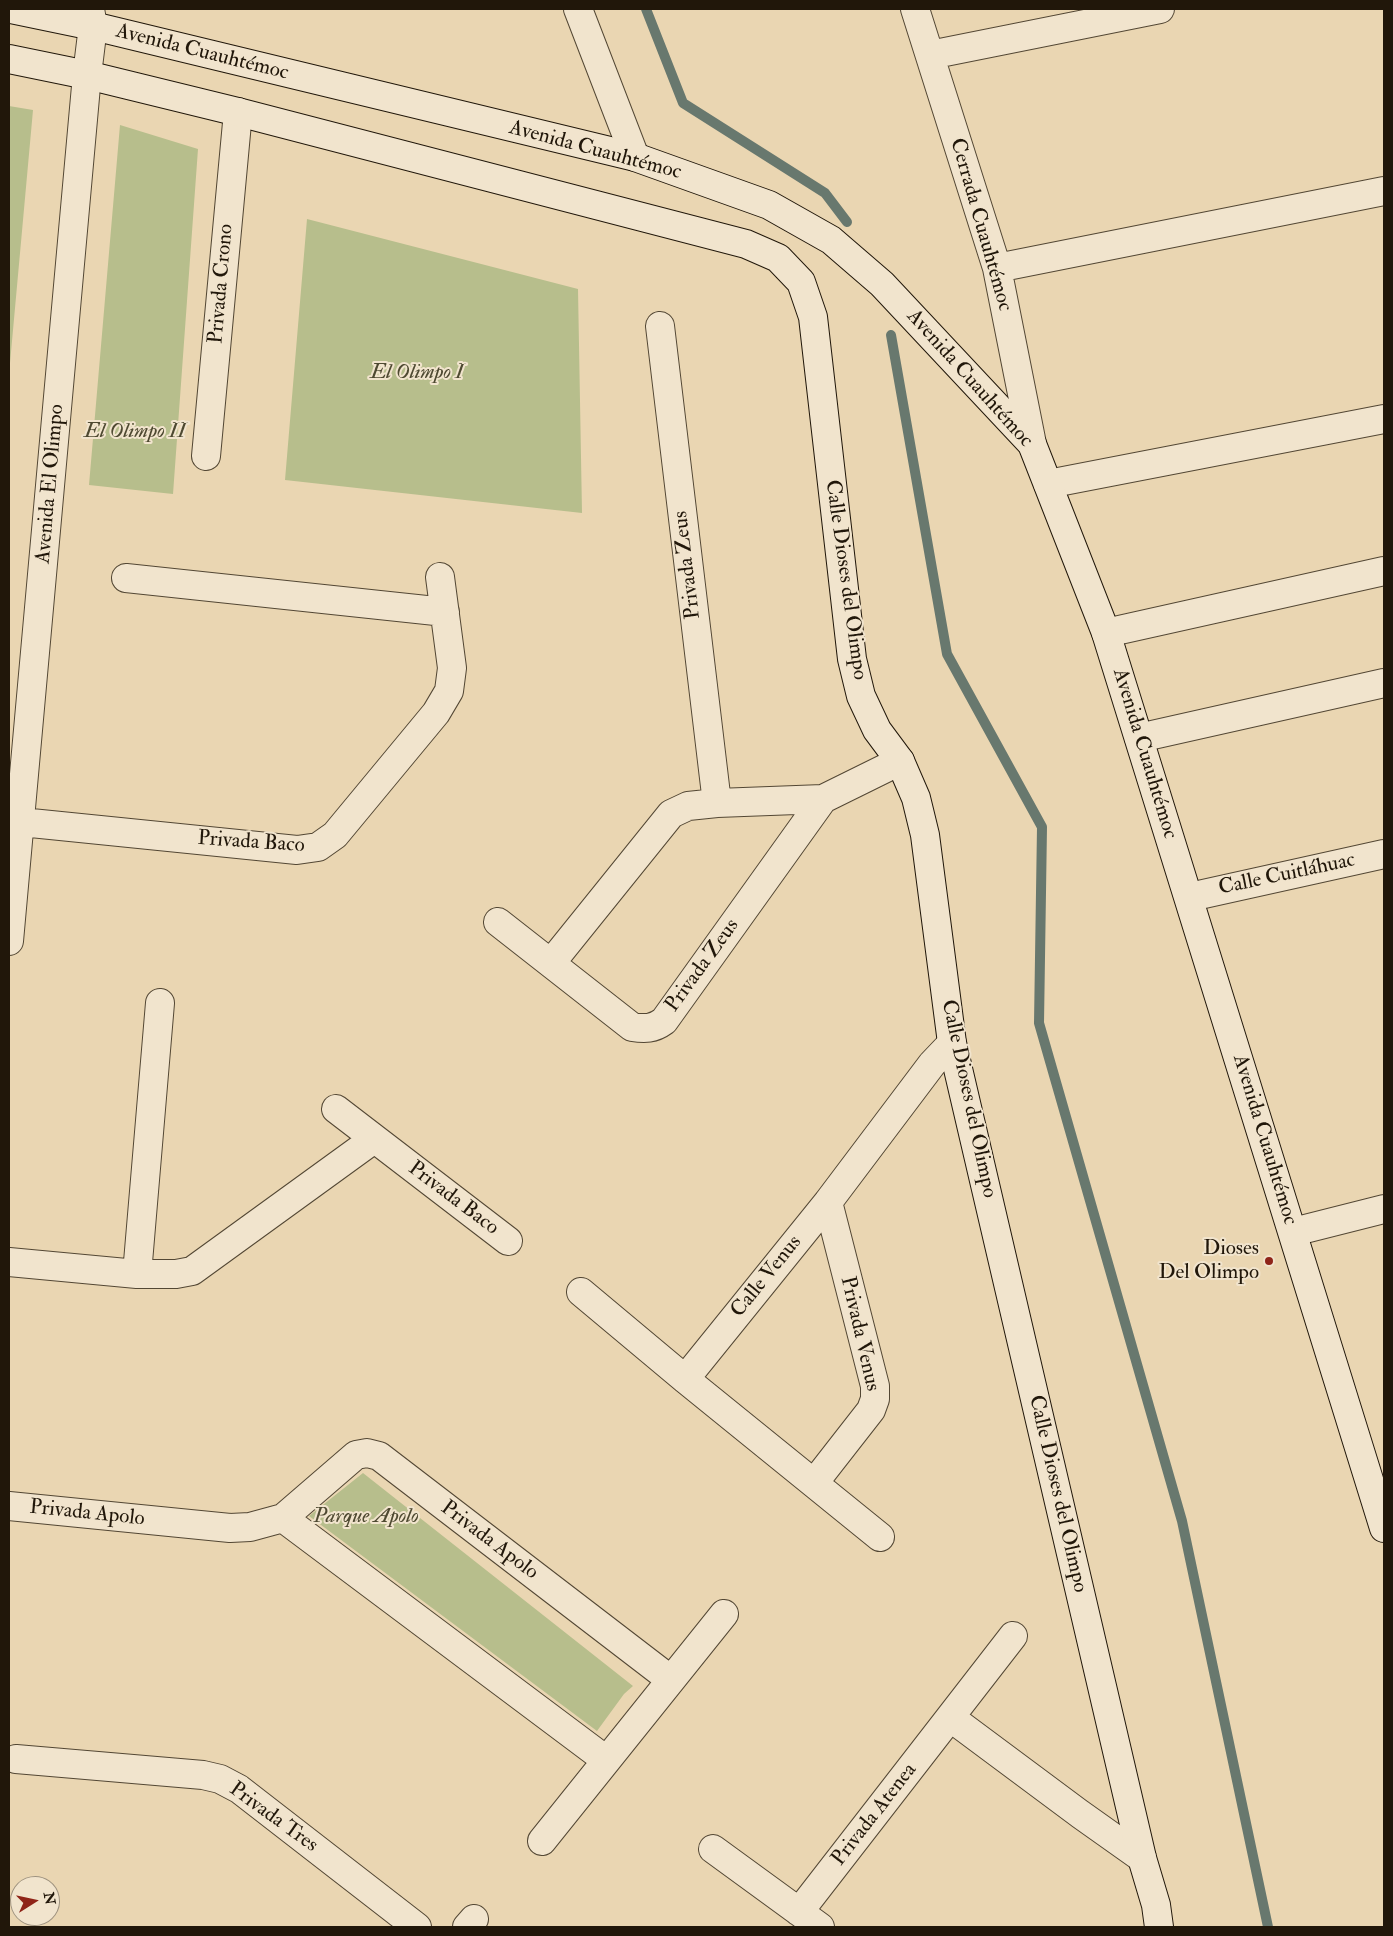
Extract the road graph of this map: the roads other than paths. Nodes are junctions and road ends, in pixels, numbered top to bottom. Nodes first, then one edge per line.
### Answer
1 (11, 9) edge
2 (578, 9) edge
3 (915, 9) edge
4 (1160, 9) edge
5 (91, 18) edge
6 (930, 55) junction
7 (9, 59) edge
8 (87, 76) junction
9 (238, 112) junction
10 (635, 157) junction
11 (1384, 191) edge
12 (997, 268) junction
13 (660, 326) dead end
14 (1384, 419) edge
15 (1032, 444) junction
16 (206, 456) dead end
17 (1048, 484) junction
18 (1384, 571) edge
19 (440, 577) dead end
20 (126, 578) dead end
21 (445, 612) junction
22 (1106, 633) junction
23 (1384, 683) edge
24 (1140, 738) junction
25 (900, 762) junction
26 (823, 799) junction
27 (717, 803) junction
28 (21, 822) junction
29 (1384, 854) edge
30 (1190, 897) junction
31 (498, 922) dead end
32 (9, 941) edge
33 (551, 963) junction
34 (160, 1003) dead end
35 (952, 1043) junction
36 (336, 1110) dead end
37 (374, 1139) junction
38 (828, 1202) junction
39 (1384, 1209) edge
40 (1293, 1232) junction
41 (508, 1241) dead end
42 (9, 1262) edge
43 (137, 1274) junction
44 (581, 1292) dead end
45 (685, 1379) junction
46 (814, 1483) junction
47 (9, 1506) edge
48 (283, 1518) junction
49 (1384, 1528) edge
50 (880, 1538) dead end
51 (724, 1614) dead end
52 (1013, 1636) dead end
53 (671, 1680) junction
54 (950, 1718) junction
55 (16, 1759) dead end
56 (606, 1760) junction
57 (542, 1841) dead end
58 (713, 1849) dead end
59 (1142, 1858) junction
60 (810, 1919) edge
61 (417, 1927) edge
62 (1159, 1927) edge

1 - 5 street, Avenida Cuauhtémoc
2 - 10 street
3 - 6 street, Cerrada Cuauhtémoc
4 - 6 street
5 - 8 street, Avenida El Olimpo
5 - 10 street, Avenida Cuauhtémoc
6 - 12 street, Cerrada Cuauhtémoc
7 - 8 street
8 - 9 street
8 - 28 street, Avenida El Olimpo
9 - 16 street, Privada Crono
9 - 25 street, Calle Dioses del Olimpo
10 - 15 street, Avenida Cuauhtémoc
11 - 12 street
12 - 15 street, Cerrada Cuauhtémoc
13 - 27 street, Privada Zeus
14 - 17 street
15 - 17 street, Avenida Cuauhtémoc
17 - 22 street, Avenida Cuauhtémoc
18 - 22 street
19 - 21 street, Privada Baco
20 - 21 street
21 - 28 street, Privada Baco
22 - 24 street, Avenida Cuauhtémoc
23 - 24 street
24 - 30 street, Avenida Cuauhtémoc
25 - 26 street, Privada Zeus
25 - 35 street, Calle Dioses del Olimpo
26 - 27 street, Privada Zeus
26 - 33 street, Privada Zeus
27 - 33 street, Privada Zeus
28 - 32 street, Avenida El Olimpo
29 - 30 street, Calle Cuitláhuac
30 - 40 street, Avenida Cuauhtémoc
31 - 33 street, Privada Zeus
34 - 43 street
35 - 38 street, Calle Venus
35 - 59 street, Calle Dioses del Olimpo
36 - 37 street, Privada Baco
37 - 41 street, Privada Baco
37 - 43 street
38 - 45 street, Calle Venus
38 - 46 street, Privada Venus
39 - 40 street
40 - 49 street, Avenida Cuauhtémoc
42 - 43 street
44 - 45 street
45 - 46 street
46 - 50 street
47 - 48 street, Privada Apolo
48 - 53 street, Privada Apolo
48 - 56 street
51 - 53 street
52 - 54 street, Privada Atenea
53 - 56 street
54 - 59 street
54 - 60 street, Privada Atenea
55 - 61 street, Privada Tres
56 - 57 street
58 - 60 street, Privada Atenea
59 - 62 street, Calle Dioses del Olimpo

